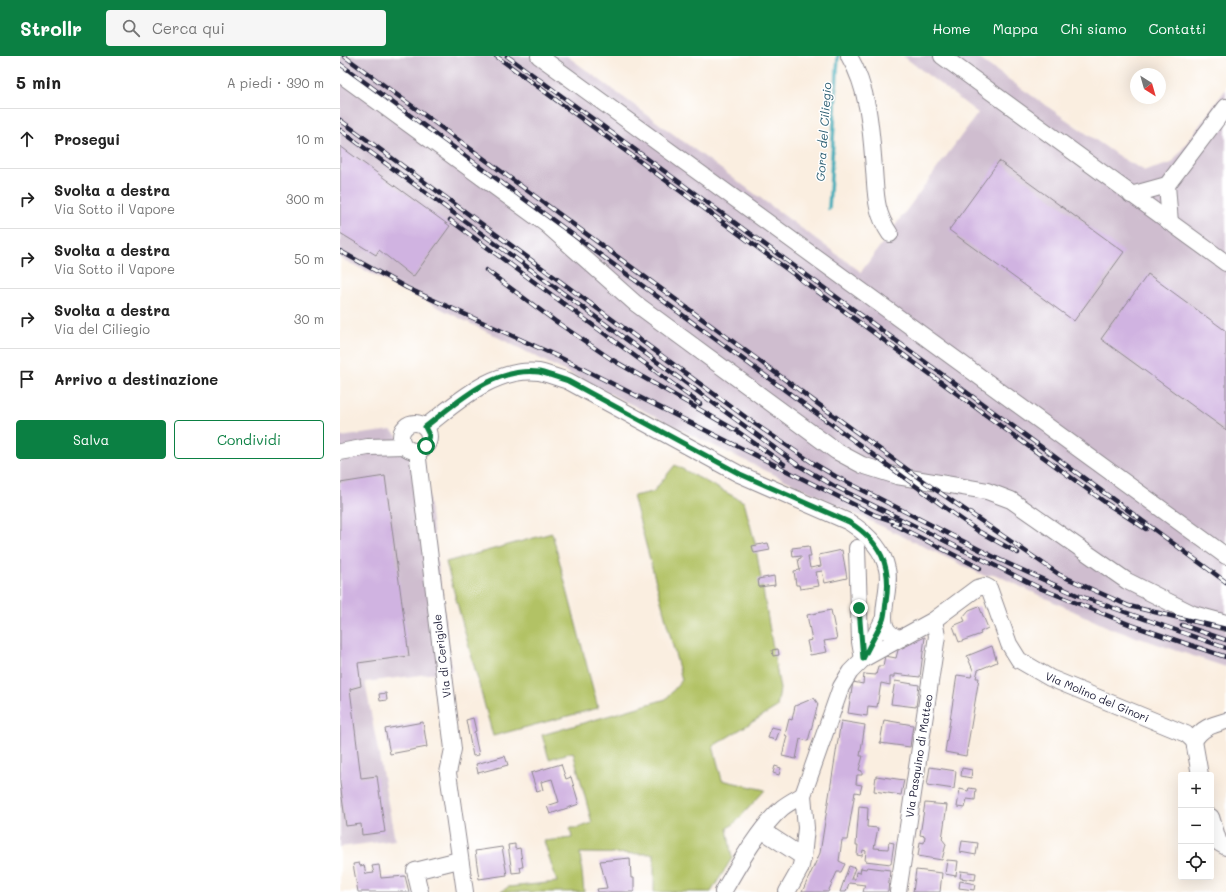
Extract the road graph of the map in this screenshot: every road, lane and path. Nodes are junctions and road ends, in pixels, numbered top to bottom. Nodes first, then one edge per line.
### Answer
1 (539, 56) edge
2 (849, 56) edge
3 (942, 56) edge
4 (340, 74) edge
5 (1225, 109) edge
6 (1167, 184) junction
7 (1131, 195) junction
8 (1170, 223) junction
9 (890, 234) dead end
10 (1226, 263) edge
11 (425, 427) junction
12 (407, 444) junction
13 (340, 452) edge
14 (857, 548) dead end
15 (1226, 556) edge
16 (883, 620) junction
17 (934, 620) junction
18 (1226, 623) edge
19 (901, 638) junction
20 (863, 659) junction
21 (1226, 721) edge
22 (1194, 741) junction
23 (1199, 772) edge
24 (803, 795) junction
25 (1214, 826) edge
26 (763, 831) junction
27 (1226, 846) edge
28 (803, 857) junction
29 (459, 860) junction
30 (420, 892) edge
31 (465, 892) edge
32 (722, 892) edge
33 (787, 892) edge
34 (898, 892) edge

1 - 15 street
2 - 9 street
3 - 7 street
4 - 18 street
5 - 6 street
6 - 7 street
6 - 8 street
7 - 8 street
8 - 10 street
11 - 12 street
11 - 12 street
11 - 16 street
12 - 13 street
12 - 29 street, Via di Cerigiole
14 - 20 street
16 - 19 street
16 - 20 street
17 - 19 street
17 - 22 street, Via Molino del Ginori
17 - 34 street, Via Pasquino di Matteo
19 - 20 street
20 - 24 street
21 - 22 street
22 - 23 street
24 - 26 street
24 - 28 street
25 - 27 street
26 - 28 street
26 - 32 street
28 - 33 street
29 - 30 street
29 - 31 street, Via di Cerigiole

